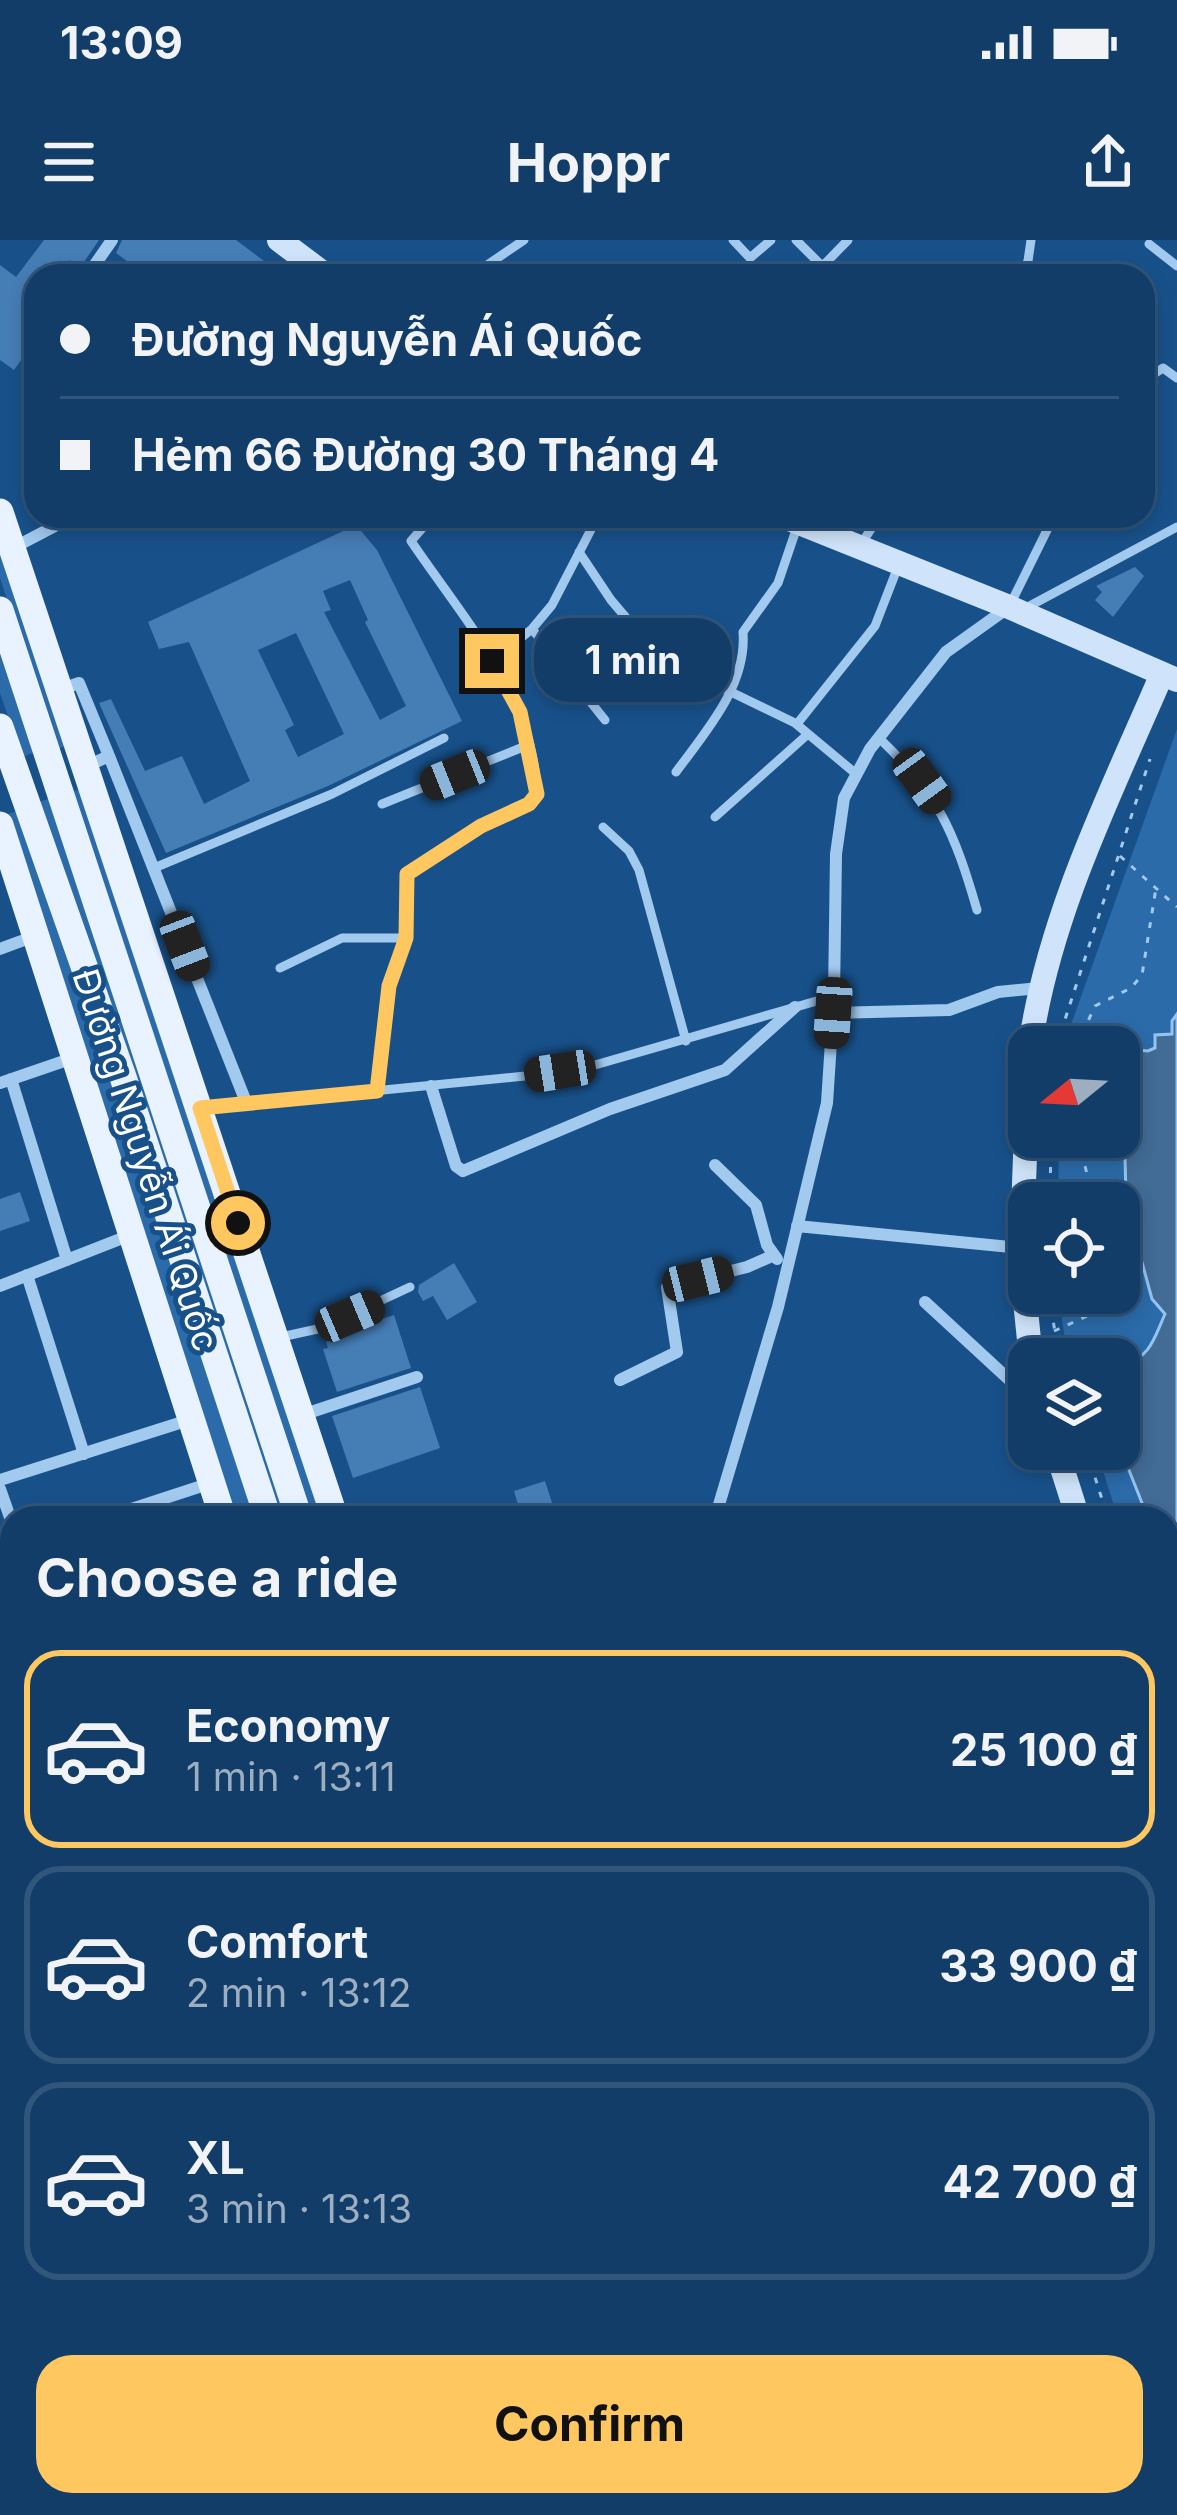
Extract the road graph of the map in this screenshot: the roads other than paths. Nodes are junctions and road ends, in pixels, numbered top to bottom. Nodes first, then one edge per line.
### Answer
1 (279, 240) edge
2 (524, 240) edge
3 (733, 240) edge
4 (772, 240) edge
5 (796, 240) edge
6 (848, 240) edge
7 (1149, 244) dead end
8 (312, 264) edge
9 (489, 264) edge
10 (820, 264) edge
11 (824, 264) edge
12 (1177, 266) edge
13 (0, 512) edge
14 (1177, 527) edge
15 (51, 528) edge
16 (423, 528) edge
17 (592, 528) edge
18 (788, 528) edge
19 (811, 528) edge
20 (872, 528) edge
21 (1049, 528) edge
22 (859, 548) junction
23 (12, 549) junction
24 (579, 552) junction
25 (899, 564) junction
26 (1014, 609) junction
27 (0, 610) edge
28 (532, 629) junction
29 (492, 661) junction
30 (1169, 677) edge
31 (730, 693) junction
32 (605, 720) dead end
33 (797, 724) junction
34 (0, 727) edge
35 (808, 734) junction
36 (444, 738) dead end
37 (879, 738) junction
38 (528, 745) junction
39 (97, 762) junction
40 (676, 772) dead end
41 (855, 773) junction
42 (55, 778) junction
43 (11, 794) edge
44 (382, 804) dead end
45 (715, 817) dead end
46 (0, 826) edge
47 (603, 826) dead end
48 (154, 868) junction
49 (977, 910) dead end
50 (35, 936) junction
51 (406, 938) junction
52 (0, 949) edge
53 (280, 968) dead end
54 (1039, 988) junction
55 (834, 996) junction
56 (795, 1007) junction
57 (833, 1013) junction
58 (1033, 1026) edge
59 (686, 1041) junction
60 (76, 1057) junction
61 (6, 1081) edge
62 (431, 1086) junction
63 (377, 1091) junction
64 (246, 1102) junction
65 (200, 1108) junction
66 (715, 1166) dead end
67 (797, 1226) junction
68 (133, 1234) junction
69 (1008, 1247) edge
70 (772, 1256) junction
71 (67, 1260) junction
72 (788, 1267) junction
73 (27, 1275) junction
74 (0, 1286) edge
75 (410, 1288) dead end
76 (926, 1301) dead end
77 (276, 1338) junction
78 (417, 1376) dead end
79 (1008, 1378) edge
80 (620, 1380) dead end
81 (301, 1415) junction
82 (192, 1419) junction
83 (84, 1454) junction
84 (1063, 1470) edge
85 (212, 1483) junction
86 (0, 1485) edge
87 (141, 1506) edge
88 (219, 1506) edge
89 (264, 1506) edge
90 (295, 1506) edge
91 (331, 1506) edge
92 (718, 1506) edge
93 (1074, 1506) edge

1 - 8 street
2 - 9 lane
3 - 4 lane
5 - 10 lane
6 - 11 lane
7 - 12 lane
13 - 23 main road, Đường Nguyễn Ái Quốc
14 - 26 lane
15 - 23 street
16 - 29 lane
17 - 24 lane
18 - 31 lane
19 - 22 street
20 - 22 lane
21 - 26 lane
22 - 25 street
23 - 39 main road, Đường Nguyễn Ái Quốc
24 - 28 lane
24 - 31 lane
25 - 26 street
25 - 33 lane
26 - 30 street
26 - 37 street
27 - 42 main road, Đường Nguyễn Ái Quốc
28 - 29 lane
28 - 32 lane
29 - 38 lane
30 - 54 street
31 - 33 lane
31 - 40 lane
33 - 35 lane
34 - 43 main road, Đường Nguyễn Ái Quốc
35 - 41 lane
35 - 45 lane
36 - 48 lane
37 - 41 street
37 - 49 lane
38 - 44 lane
38 - 51 lane
39 - 42 main road
39 - 48 street
39 - 65 main road, Đường Nguyễn Ái Quốc
41 - 55 street
42 - 43 main road
42 - 90 main road, Đường Nguyễn Ái Quốc
43 - 89 main road, Đường Nguyễn Ái Quốc
46 - 50 main road, Đường Nguyễn Ái Quốc
47 - 59 lane
48 - 64 street
50 - 52 street
50 - 60 main road, Đường Nguyễn Ái Quốc
51 - 53 lane
51 - 63 lane
54 - 57 street
54 - 58 street
55 - 56 lane
55 - 57 street
56 - 59 lane
56 - 62 street
57 - 67 street
59 - 62 lane
60 - 61 street
60 - 68 main road, Đường Nguyễn Ái Quốc
61 - 71 street
62 - 63 lane
63 - 64 lane
64 - 65 lane
65 - 77 main road, Đường Nguyễn Ái Quốc
66 - 70 street
67 - 69 street
67 - 72 street
68 - 71 street
68 - 82 main road, Đường Nguyễn Ái Quốc
70 - 72 street
70 - 80 street
71 - 73 street
72 - 92 street
73 - 74 street
73 - 83 street
75 - 77 lane
76 - 79 street
77 - 81 main road, Đường Nguyễn Ái Quốc
78 - 81 street
81 - 91 main road, Đường Nguyễn Ái Quốc
82 - 83 street
82 - 85 main road, Đường Nguyễn Ái Quốc
83 - 86 street
84 - 93 street
85 - 87 street
85 - 88 main road, Đường Nguyễn Ái Quốc

